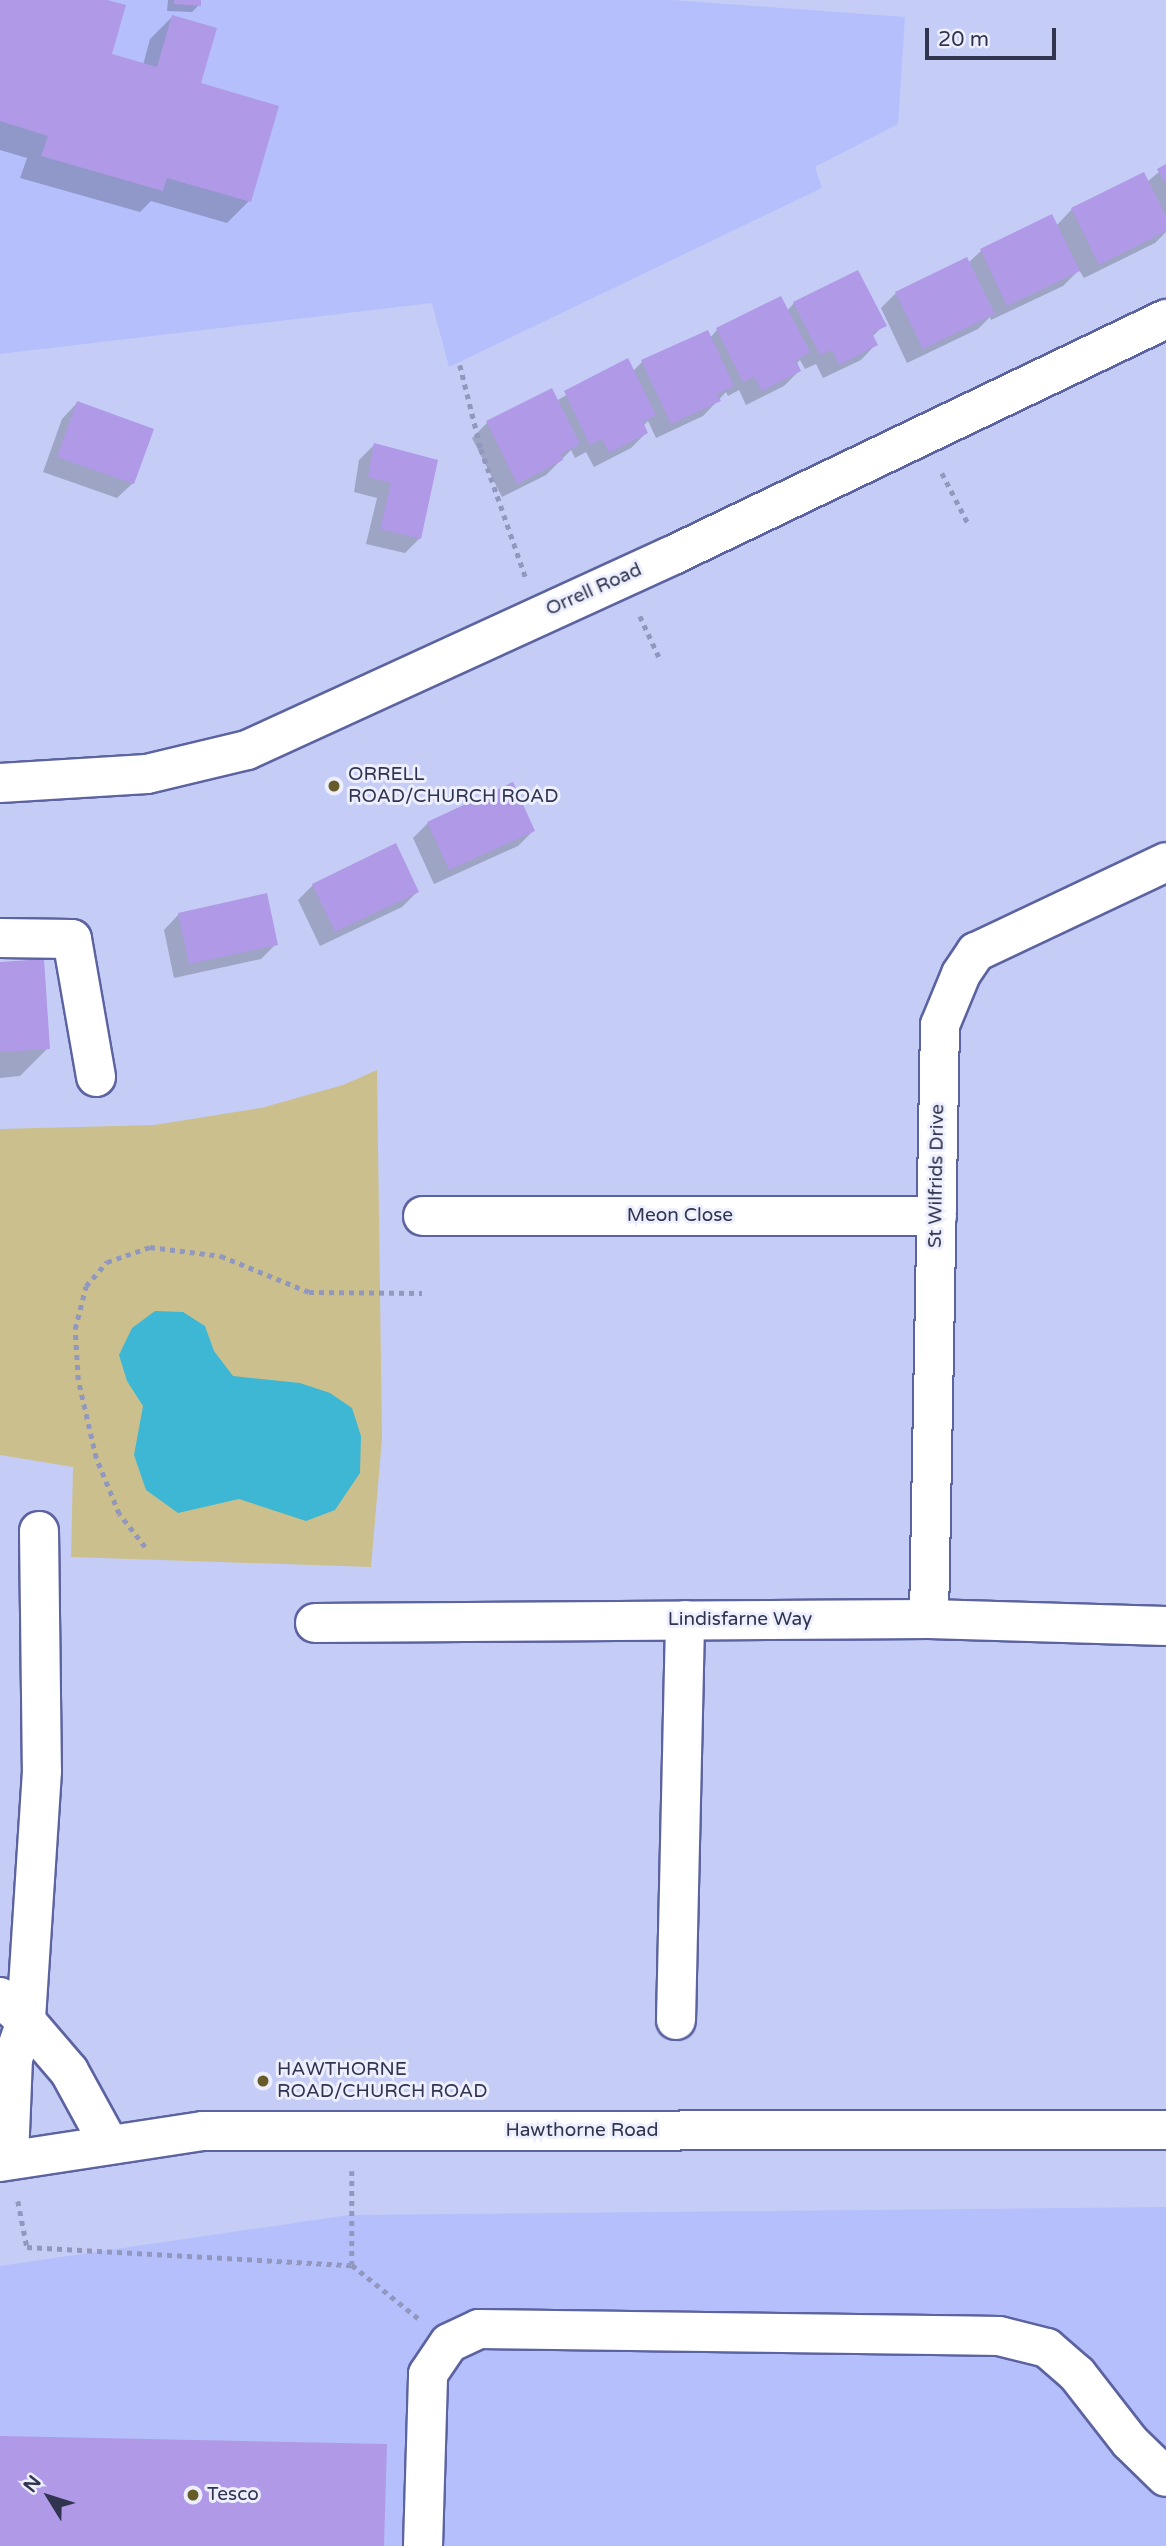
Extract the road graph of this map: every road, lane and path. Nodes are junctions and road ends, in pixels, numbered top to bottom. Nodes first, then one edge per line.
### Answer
1 (1166, 319) edge
2 (460, 365) dead end
3 (922, 434) junction
4 (969, 525) dead end
5 (544, 613) junction
6 (0, 783) edge
7 (1166, 862) edge
8 (0, 938) edge
9 (96, 1077) dead end
10 (423, 1216) dead end
11 (937, 1216) junction
12 (422, 1293) dead end
13 (39, 1531) dead end
14 (145, 1547) dead end
15 (929, 1619) junction
16 (685, 1620) junction
17 (315, 1623) dead end
18 (1166, 1626) edge
19 (13, 2009) edge
20 (676, 2020) dead end
21 (1166, 2130) edge
22 (352, 2132) junction
23 (108, 2144) junction
24 (5, 2160) edge
25 (352, 2265) junction
26 (450, 2343) junction
27 (1166, 2477) edge
28 (423, 2546) edge

1 - 3 street, Orrell Road
2 - 5 path
3 - 4 path
3 - 5 street, Orrell Road
5 - 6 street, Orrell Road
7 - 11 street, St Wilfrids Drive
8 - 9 street
10 - 11 street, Meon Close
11 - 15 street, St Wilfrids Drive
12 - 14 path
13 - 19 street
15 - 16 street, Lindisfarne Way
15 - 18 street, Lindisfarne Way
16 - 17 street, Lindisfarne Way
16 - 20 street
19 - 23 street
19 - 24 street
21 - 22 street, Hawthorne Road
22 - 23 street, Hawthorne Road
22 - 25 path
23 - 24 street, Hawthorne Road
24 - 25 path
25 - 26 path
26 - 27 street
26 - 28 street

